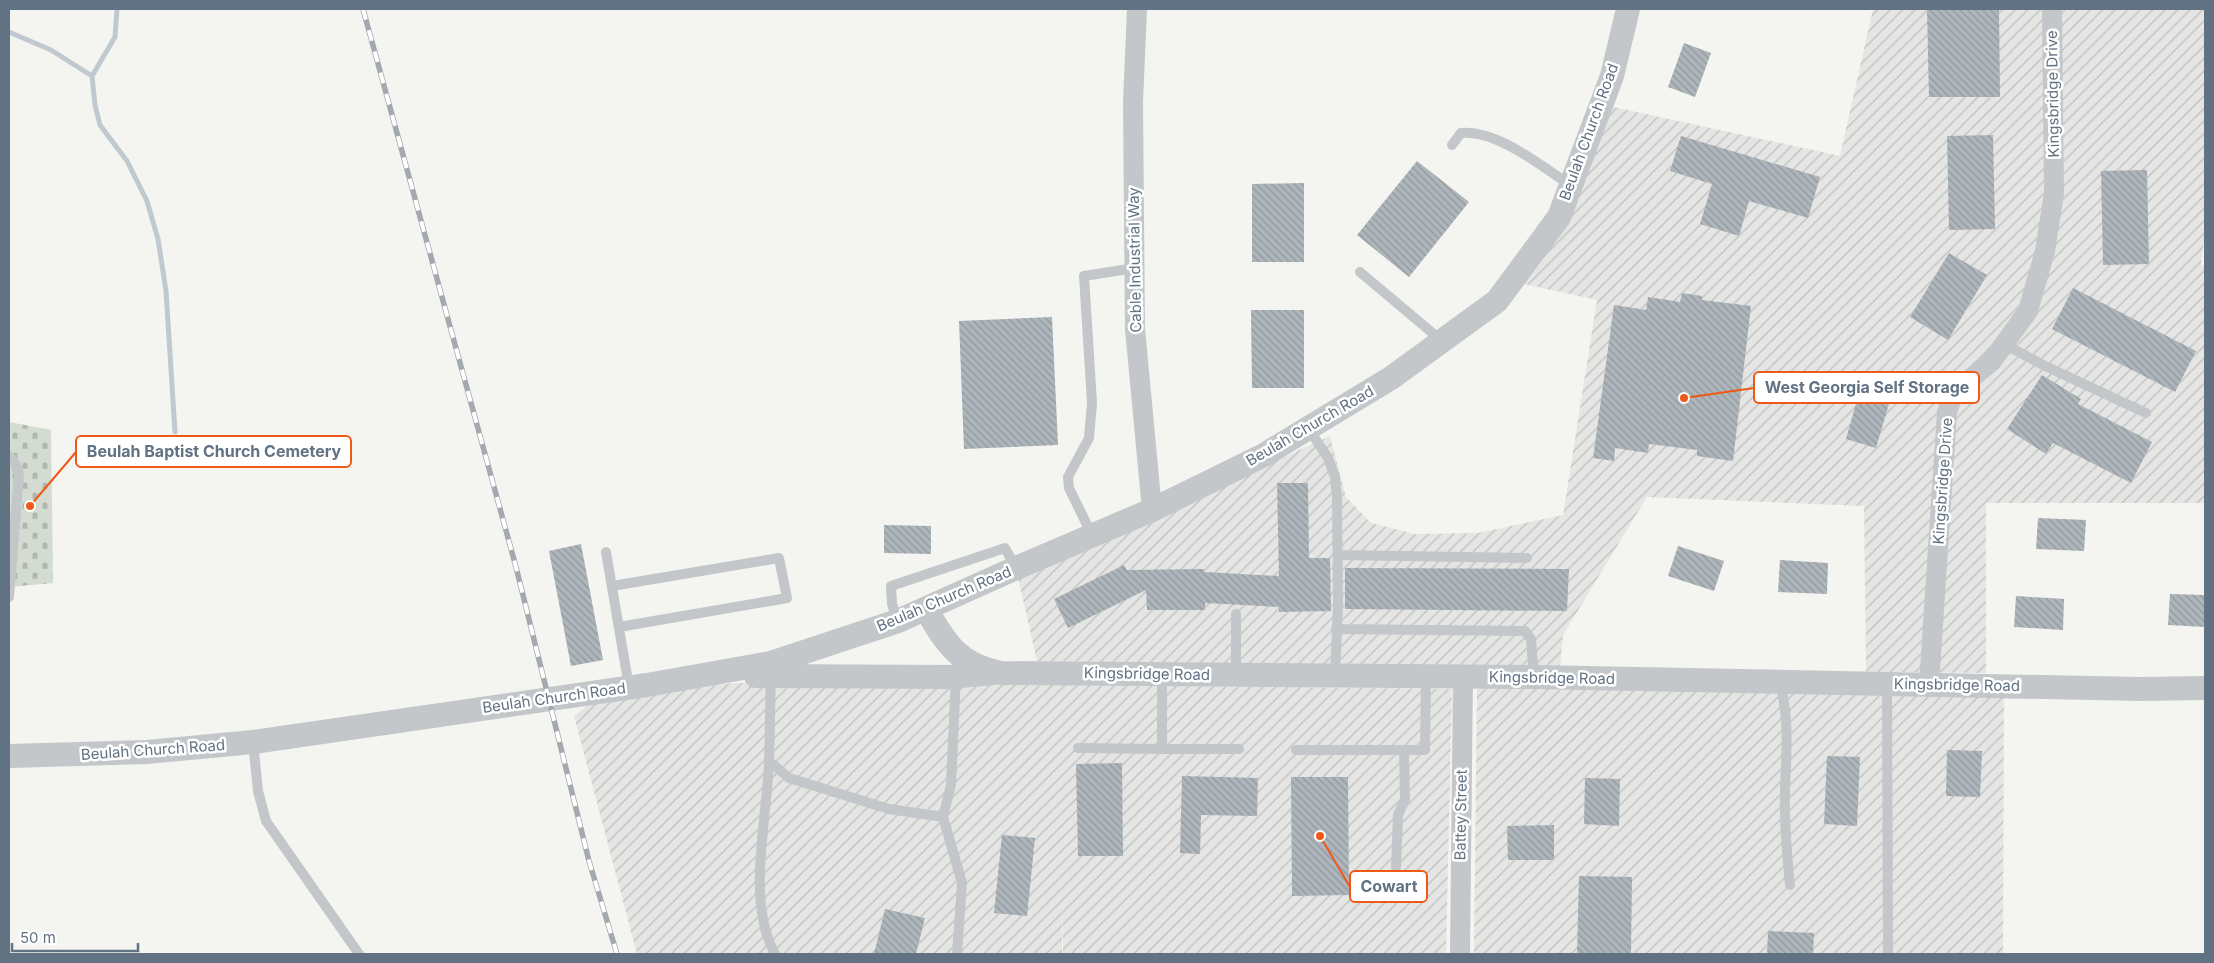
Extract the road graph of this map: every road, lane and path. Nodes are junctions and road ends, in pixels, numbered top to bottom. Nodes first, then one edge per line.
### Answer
1 (1137, 9) edge
2 (1628, 9) edge
3 (2052, 9) edge
4 (1452, 145) dead end
5 (1570, 184) junction
6 (1135, 268) junction
7 (1360, 272) dead end
8 (1442, 341) junction
9 (2004, 344) junction
10 (2146, 413) dead end
11 (1308, 428) junction
12 (9, 456) edge
13 (1152, 510) junction
14 (1092, 535) junction
15 (606, 552) dead end
16 (1338, 555) junction
17 (1527, 558) dead end
18 (1016, 568) junction
19 (612, 586) junction
20 (9, 596) edge
21 (926, 609) junction
22 (1236, 614) dead end
23 (898, 621) junction
24 (619, 627) junction
25 (1336, 628) junction
26 (956, 652) junction
27 (771, 670) junction
28 (1001, 672) junction
29 (1162, 675) junction
30 (1236, 675) junction
31 (1335, 676) junction
32 (1426, 676) junction
33 (1463, 676) junction
34 (956, 677) junction
35 (1534, 677) junction
36 (1780, 682) junction
37 (1887, 684) junction
38 (1929, 685) junction
39 (630, 687) junction
40 (2205, 688) edge
41 (253, 742) junction
42 (1078, 748) dead end
43 (1162, 748) junction
44 (1239, 748) dead end
45 (1296, 750) dead end
46 (1404, 750) junction
47 (9, 756) edge
48 (769, 761) junction
49 (943, 817) junction
50 (1396, 867) dead end
51 (1790, 885) dead end
52 (359, 954) edge
53 (775, 954) edge
54 (957, 954) edge
55 (1460, 954) edge
56 (1888, 954) edge

1 - 6 street, Cable Industrial Way
2 - 5 street, Beulah Church Road
3 - 9 street, Kingsbridge Drive
4 - 5 lane
5 - 8 street, Beulah Church Road
6 - 13 street, Cable Industrial Way
6 - 14 lane
7 - 8 lane
8 - 11 street, Beulah Church Road
9 - 10 lane
9 - 38 street, Kingsbridge Drive
11 - 13 street, Beulah Church Road
11 - 16 lane
12 - 20 lane
13 - 14 street, Beulah Church Road
14 - 18 street, Beulah Church Road
15 - 19 lane
16 - 17 lane
16 - 25 lane
18 - 21 street, Beulah Church Road
18 - 23 lane
19 - 24 lane
19 - 24 lane
21 - 23 street, Beulah Church Road
21 - 26 street, Kingsbridge Road
22 - 30 lane
23 - 27 street, Beulah Church Road
24 - 39 lane
25 - 31 lane
25 - 35 lane
26 - 28 street, Kingsbridge Road
26 - 34 lane
27 - 34 street
27 - 39 street, Beulah Church Road
27 - 48 lane
28 - 29 street, Kingsbridge Road
28 - 34 street
29 - 30 street, Kingsbridge Road
29 - 43 lane
30 - 31 street, Kingsbridge Road
31 - 32 street, Kingsbridge Road
32 - 33 street, Kingsbridge Road
32 - 46 lane
33 - 35 street, Kingsbridge Road
33 - 55 street, Battey Street
34 - 49 lane
35 - 36 street, Kingsbridge Road
36 - 37 street, Kingsbridge Road
36 - 51 lane
37 - 38 street, Kingsbridge Road
37 - 56 lane
38 - 40 street, Kingsbridge Road
39 - 41 street, Beulah Church Road
41 - 47 street, Beulah Church Road
41 - 52 lane
42 - 43 lane
43 - 44 lane
45 - 46 lane
46 - 50 lane
48 - 49 lane
48 - 53 lane
49 - 54 lane

